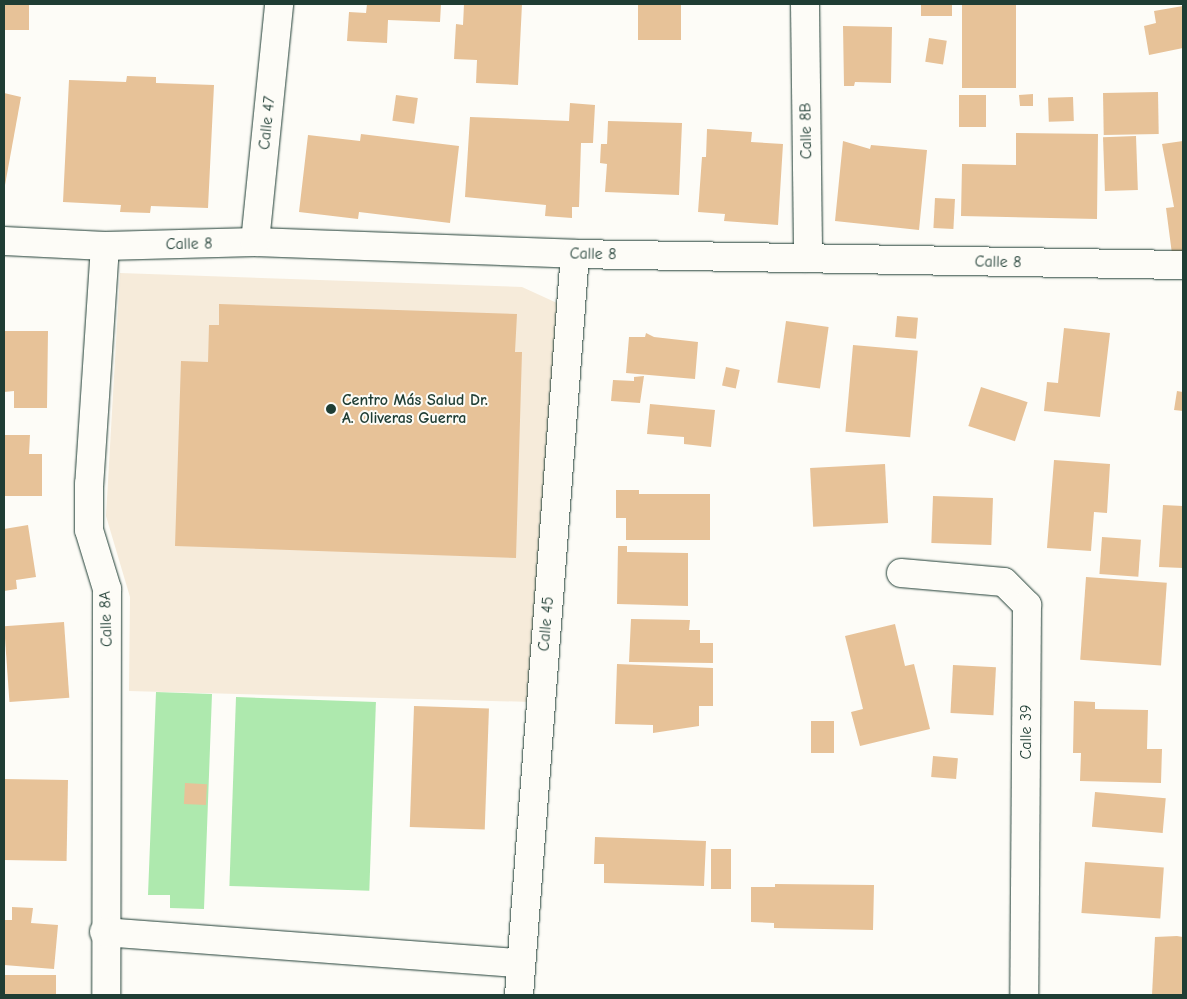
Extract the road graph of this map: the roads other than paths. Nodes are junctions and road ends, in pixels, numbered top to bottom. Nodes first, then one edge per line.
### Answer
1 (280, 4) edge
2 (805, 4) edge
3 (4, 242) edge
4 (255, 242) junction
5 (105, 246) junction
6 (575, 254) junction
7 (808, 258) junction
8 (1183, 266) edge
9 (901, 573) dead end
10 (104, 932) junction
11 (519, 963) junction
12 (106, 995) edge
13 (519, 995) edge
14 (1024, 995) edge

1 - 4 street, Calle 47
2 - 7 street, Calle 8B
3 - 5 street, Calle 8
4 - 5 street, Calle 8
4 - 6 street, Calle 8
5 - 10 street, Calle 8A
6 - 7 street, Calle 8
6 - 11 street, Calle 45
7 - 8 street, Calle 8
9 - 14 street, Calle 39
10 - 11 street
10 - 12 street, Calle 8A
11 - 13 street, Calle 45

